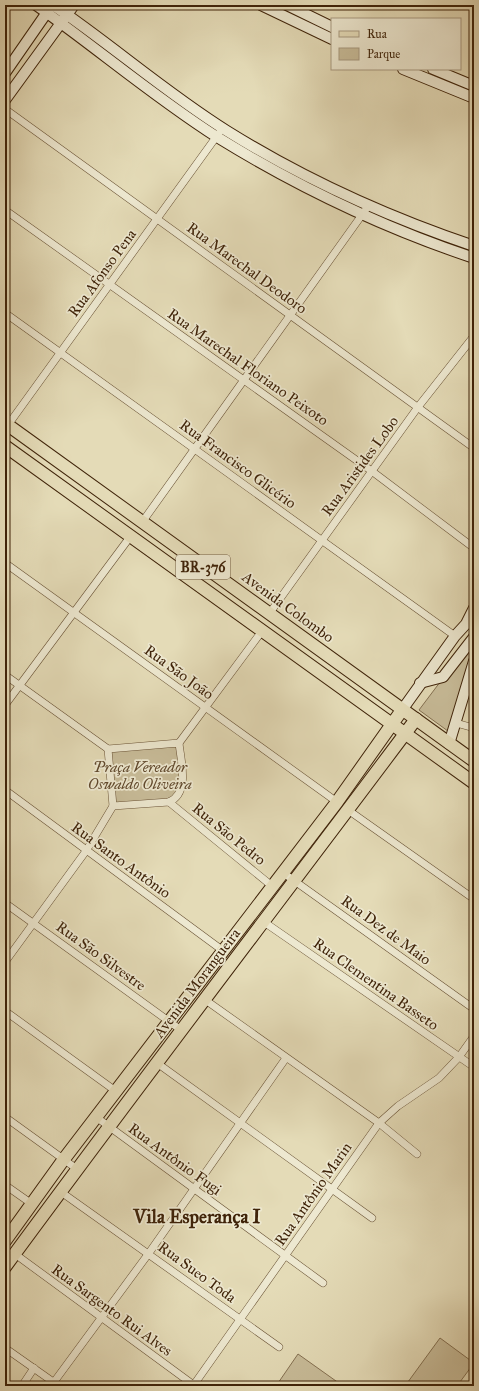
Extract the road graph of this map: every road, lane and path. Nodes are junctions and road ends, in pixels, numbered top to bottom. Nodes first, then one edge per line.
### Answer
1 (36, 5) edge
2 (74, 5) edge
3 (261, 5) edge
4 (287, 5) edge
5 (50, 7) edge
6 (64, 19) junction
7 (331, 27) edge
8 (331, 39) edge
9 (405, 70) edge
10 (434, 70) edge
11 (5, 74) edge
12 (474, 86) edge
13 (474, 98) edge
14 (5, 100) edge
15 (5, 109) edge
16 (220, 132) junction
17 (290, 167) junction
18 (284, 176) junction
19 (369, 205) junction
20 (5, 210) edge
21 (363, 214) junction
22 (156, 218) junction
23 (443, 235) junction
24 (439, 246) junction
25 (474, 246) edge
26 (474, 258) edge
27 (109, 285) junction
28 (5, 314) edge
29 (290, 315) junction
30 (474, 336) edge
31 (60, 353) junction
32 (244, 380) junction
33 (418, 408) junction
34 (7, 424) edge
35 (5, 446) edge
36 (474, 448) edge
37 (194, 449) junction
38 (64, 466) junction
39 (372, 472) junction
40 (44, 473) junction
41 (143, 521) junction
42 (130, 537) junction
43 (322, 541) junction
44 (474, 548) edge
45 (5, 563) edge
46 (199, 563) junction
47 (177, 569) junction
48 (474, 608) edge
49 (74, 613) junction
50 (270, 614) junction
51 (262, 631) junction
52 (455, 636) junction
53 (474, 637) edge
54 (474, 661) edge
55 (336, 662) junction
56 (5, 675) edge
57 (325, 677) junction
58 (420, 683) junction
59 (20, 686) junction
60 (5, 705) edge
61 (206, 708) junction
62 (402, 710) junction
63 (416, 719) junction
64 (456, 723) junction
65 (392, 724) junction
66 (474, 728) edge
67 (405, 734) junction
68 (179, 743) junction
69 (450, 744) junction
70 (108, 749) junction
71 (474, 761) edge
72 (444, 762) junction
73 (474, 783) edge
74 (5, 790) edge
75 (169, 802) junction
76 (337, 802) junction
77 (113, 806) junction
78 (348, 810) junction
79 (86, 850) junction
80 (282, 872) junction
81 (295, 881) junction
82 (272, 886) junction
83 (474, 899) edge
84 (5, 903) edge
85 (264, 922) junction
86 (33, 923) junction
87 (222, 950) junction
88 (5, 962) edge
89 (204, 999) junction
90 (474, 1009) edge
91 (5, 1011) edge
92 (169, 1021) junction
93 (181, 1030) junction
94 (474, 1036) edge
95 (459, 1057) junction
96 (286, 1058) junction
97 (157, 1063) junction
98 (474, 1067) edge
99 (117, 1092) junction
100 (5, 1117) edge
101 (96, 1118) junction
102 (240, 1123) junction
103 (379, 1123) junction
104 (108, 1127) junction
105 (417, 1154) dead end
106 (64, 1159) junction
107 (77, 1169) junction
108 (5, 1185) edge
109 (194, 1189) junction
110 (333, 1190) junction
111 (61, 1192) junction
112 (32, 1204) junction
113 (372, 1218) dead end
114 (5, 1241) edge
115 (14, 1254) junction
116 (149, 1254) junction
117 (286, 1256) junction
118 (5, 1267) edge
119 (323, 1283) dead end
120 (101, 1318) junction
121 (240, 1320) junction
122 (278, 1347) dead end
123 (5, 1348) edge
124 (34, 1368) junction
125 (57, 1384) edge
126 (22, 1386) edge
127 (194, 1386) edge

1 - 5 main road
2 - 6 main road
3 - 8 main road
4 - 7 main road
5 - 6 main road
5 - 11 main road
6 - 14 main road
6 - 16 main road
9 - 13 main road
10 - 12 main road
15 - 22 street, Rua Marechal Deodoro
16 - 17 main road
16 - 18 main road
16 - 22 street, Rua Afonso Pena
17 - 18 main road
17 - 19 main road
18 - 21 main road
19 - 21 street
19 - 23 main road
20 - 27 street, Rua Marechal Floriano Peixoto
21 - 24 main road
21 - 29 street
22 - 27 street, Rua Afonso Pena
22 - 29 street, Rua Marechal Deodoro
23 - 24 main road
23 - 25 main road
24 - 26 main road
27 - 31 street, Rua Afonso Pena
27 - 32 street, Rua Marechal Floriano Peixoto
28 - 31 street, Rua Francisco Glicério
29 - 32 street
29 - 33 street, Rua Marechal Deodoro
30 - 33 street, Rua Aristides Lobo
31 - 34 street, Rua Afonso Pena
31 - 37 street, Rua Francisco Glicério
32 - 37 street
32 - 39 street, Rua Marechal Floriano Peixoto
33 - 36 street, Rua Marechal Deodoro
33 - 39 street, Rua Aristides Lobo
34 - 38 main road, Avenida Colombo / BR-376
35 - 40 main road, BR-376
37 - 41 street
37 - 43 street, Rua Francisco Glicério
38 - 40 main road
38 - 41 main road, Avenida Colombo / BR-376
39 - 43 street, Rua Aristides Lobo
39 - 44 street, Rua Marechal Floriano Peixoto
40 - 42 main road, BR-376
41 - 46 main road, Avenida Colombo / BR-376
42 - 47 main road, BR-376
42 - 49 street
43 - 50 street, Rua Aristides Lobo
43 - 52 street, Rua Francisco Glicério
45 - 49 street, Rua São João
46 - 47 main road
46 - 50 main road, Avenida Colombo / BR-376
47 - 51 main road, BR-376
48 - 52 main road
49 - 59 street
49 - 61 street, Rua São João
50 - 55 main road, Avenida Colombo / BR-376
51 - 57 main road, BR-376
51 - 61 street
52 - 58 main road
53 - 58 main road
54 - 64 main road
55 - 57 main road
55 - 62 main road, Avenida Colombo / BR-376
56 - 59 street
57 - 65 main road, BR-376
58 - 62 main road
59 - 60 street
59 - 70 street
61 - 68 street
61 - 76 street, Rua São João
62 - 63 main road, Avenida Colombo / BR-376
62 - 65 main road, Avenida Morangueira
63 - 67 main road, Avenida Morangueira
63 - 69 main road, Avenida Colombo / BR-376
64 - 66 street
64 - 69 main road
65 - 67 main road, BR-376
65 - 76 main road, Avenida Morangueira
67 - 72 main road, BR-376
67 - 78 main road, Avenida Morangueira
68 - 70 street
68 - 75 street
69 - 71 main road, Avenida Colombo / BR-376
69 - 72 main road
70 - 77 street
72 - 73 main road, BR-376
74 - 79 street, Rua Santo Antônio
75 - 77 street
75 - 82 street, Rua São Pedro
76 - 80 main road, Avenida Morangueira
77 - 79 street
78 - 81 main road, Avenida Morangueira
78 - 83 street
79 - 86 street
79 - 87 street, Rua Santo Antônio
80 - 81 street, Rua Dez de Maio
80 - 82 main road, Avenida Morangueira
81 - 85 main road, Avenida Morangueira
81 - 90 street, Rua Dez de Maio
82 - 87 main road, Avenida Morangueira
84 - 86 street, Rua São Silvestre
85 - 89 main road, Avenida Morangueira
85 - 95 street, Rua Clementina Basseto
86 - 88 street
86 - 92 street, Rua São Silvestre
87 - 92 main road, Avenida Morangueira
89 - 93 main road, Avenida Morangueira
89 - 96 street
91 - 99 street
92 - 93 street, Rua São Silvestre
92 - 99 main road, Avenida Morangueira
93 - 97 main road, Avenida Morangueira
94 - 95 street, Rua Antônio Marin
95 - 98 street, Rua Clementina Basseto
95 - 103 street, Rua Antônio Marin
96 - 102 street
96 - 103 street
97 - 102 street
97 - 104 main road, Avenida Morangueira
99 - 101 main road, Avenida Morangueira
100 - 106 street
101 - 104 street, Rua Antônio Fugi
101 - 106 main road, Avenida Morangueira
102 - 109 street
102 - 110 street
103 - 105 street
103 - 110 street, Rua Antônio Marin
104 - 107 main road, Avenida Morangueira
104 - 109 street, Rua Antônio Fugi
106 - 107 street
106 - 112 main road, Avenida Morangueira
107 - 111 main road, Avenida Morangueira
108 - 112 street
109 - 116 street
109 - 117 street, Rua Antônio Fugi
110 - 113 street
110 - 117 street, Rua Antônio Marin
111 - 115 main road, Avenida Morangueira
111 - 116 street, Rua Sueo Toda
112 - 114 main road, Avenida Morangueira
115 - 118 main road, Avenida Morangueira
115 - 120 street, Rua Sargento Rui Alves
116 - 120 street
116 - 121 street, Rua Sueo Toda
117 - 119 street, Rua Antônio Fugi
117 - 121 street, Rua Antônio Marin
120 - 125 street
120 - 127 street, Rua Sargento Rui Alves
121 - 122 street, Rua Sueo Toda
121 - 127 street, Rua Antônio Marin
123 - 124 street
124 - 125 street
124 - 126 street

